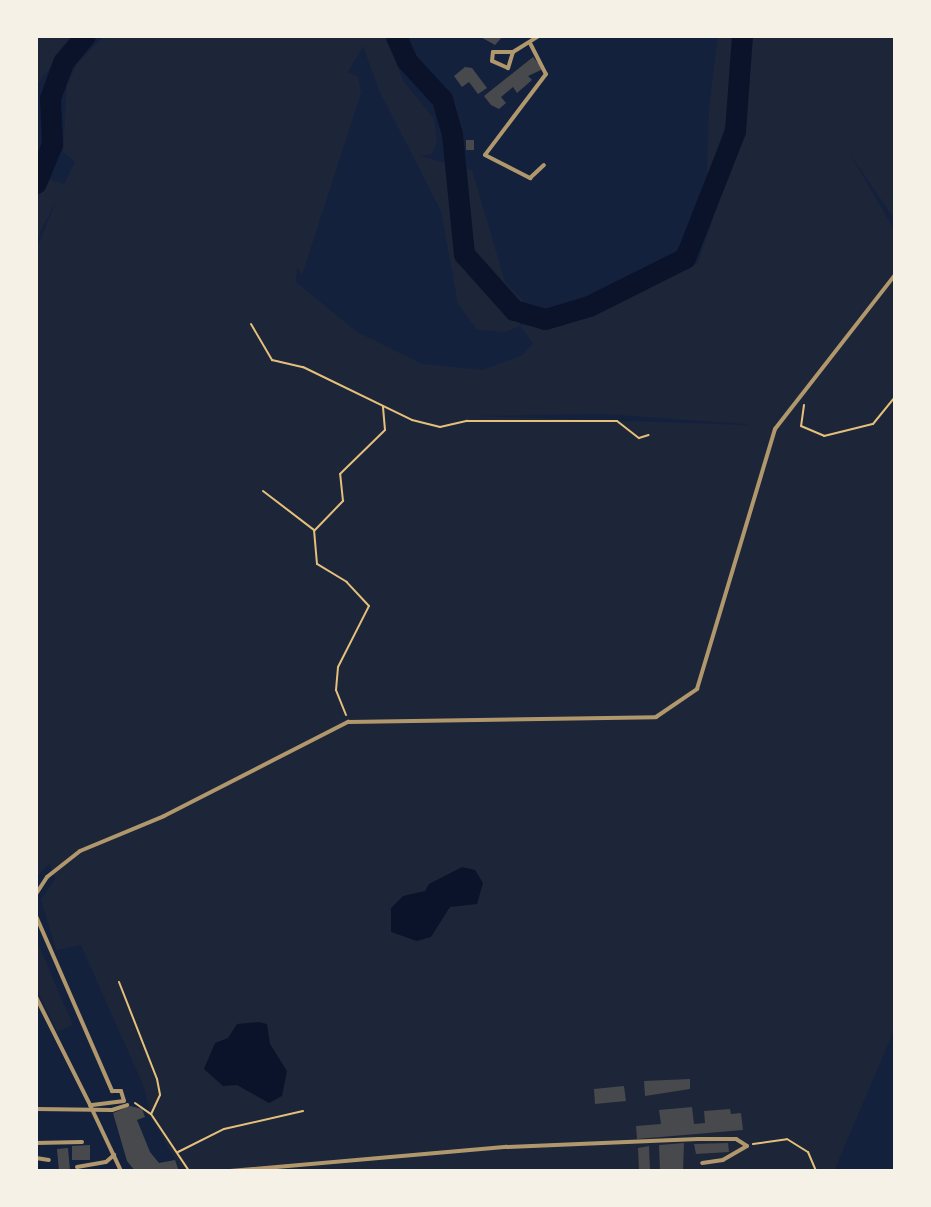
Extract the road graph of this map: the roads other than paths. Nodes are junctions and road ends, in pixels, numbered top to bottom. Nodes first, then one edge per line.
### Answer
1 (539, 36) edge
2 (530, 43) junction
3 (513, 52) junction
4 (544, 165) dead end
5 (895, 275) edge
6 (36, 894) edge
7 (36, 916) edge
8 (36, 997) edge
9 (127, 1105) road end
10 (91, 1107) junction
11 (36, 1108) edge
12 (82, 1142) dead end
13 (36, 1143) edge
14 (114, 1155) junction
15 (36, 1158) edge
16 (49, 1160) dead end
17 (702, 1163) dead end
18 (77, 1167) dead end
19 (121, 1171) edge
20 (230, 1171) edge

1 - 2 lane
2 - 3 lane
2 - 4 lane
3 - 3 lane
5 - 6 lane
7 - 10 lane
8 - 10 lane
9 - 10 lane
10 - 11 lane
10 - 14 lane
12 - 13 lane
14 - 18 lane
14 - 19 lane
15 - 16 lane
17 - 20 lane

